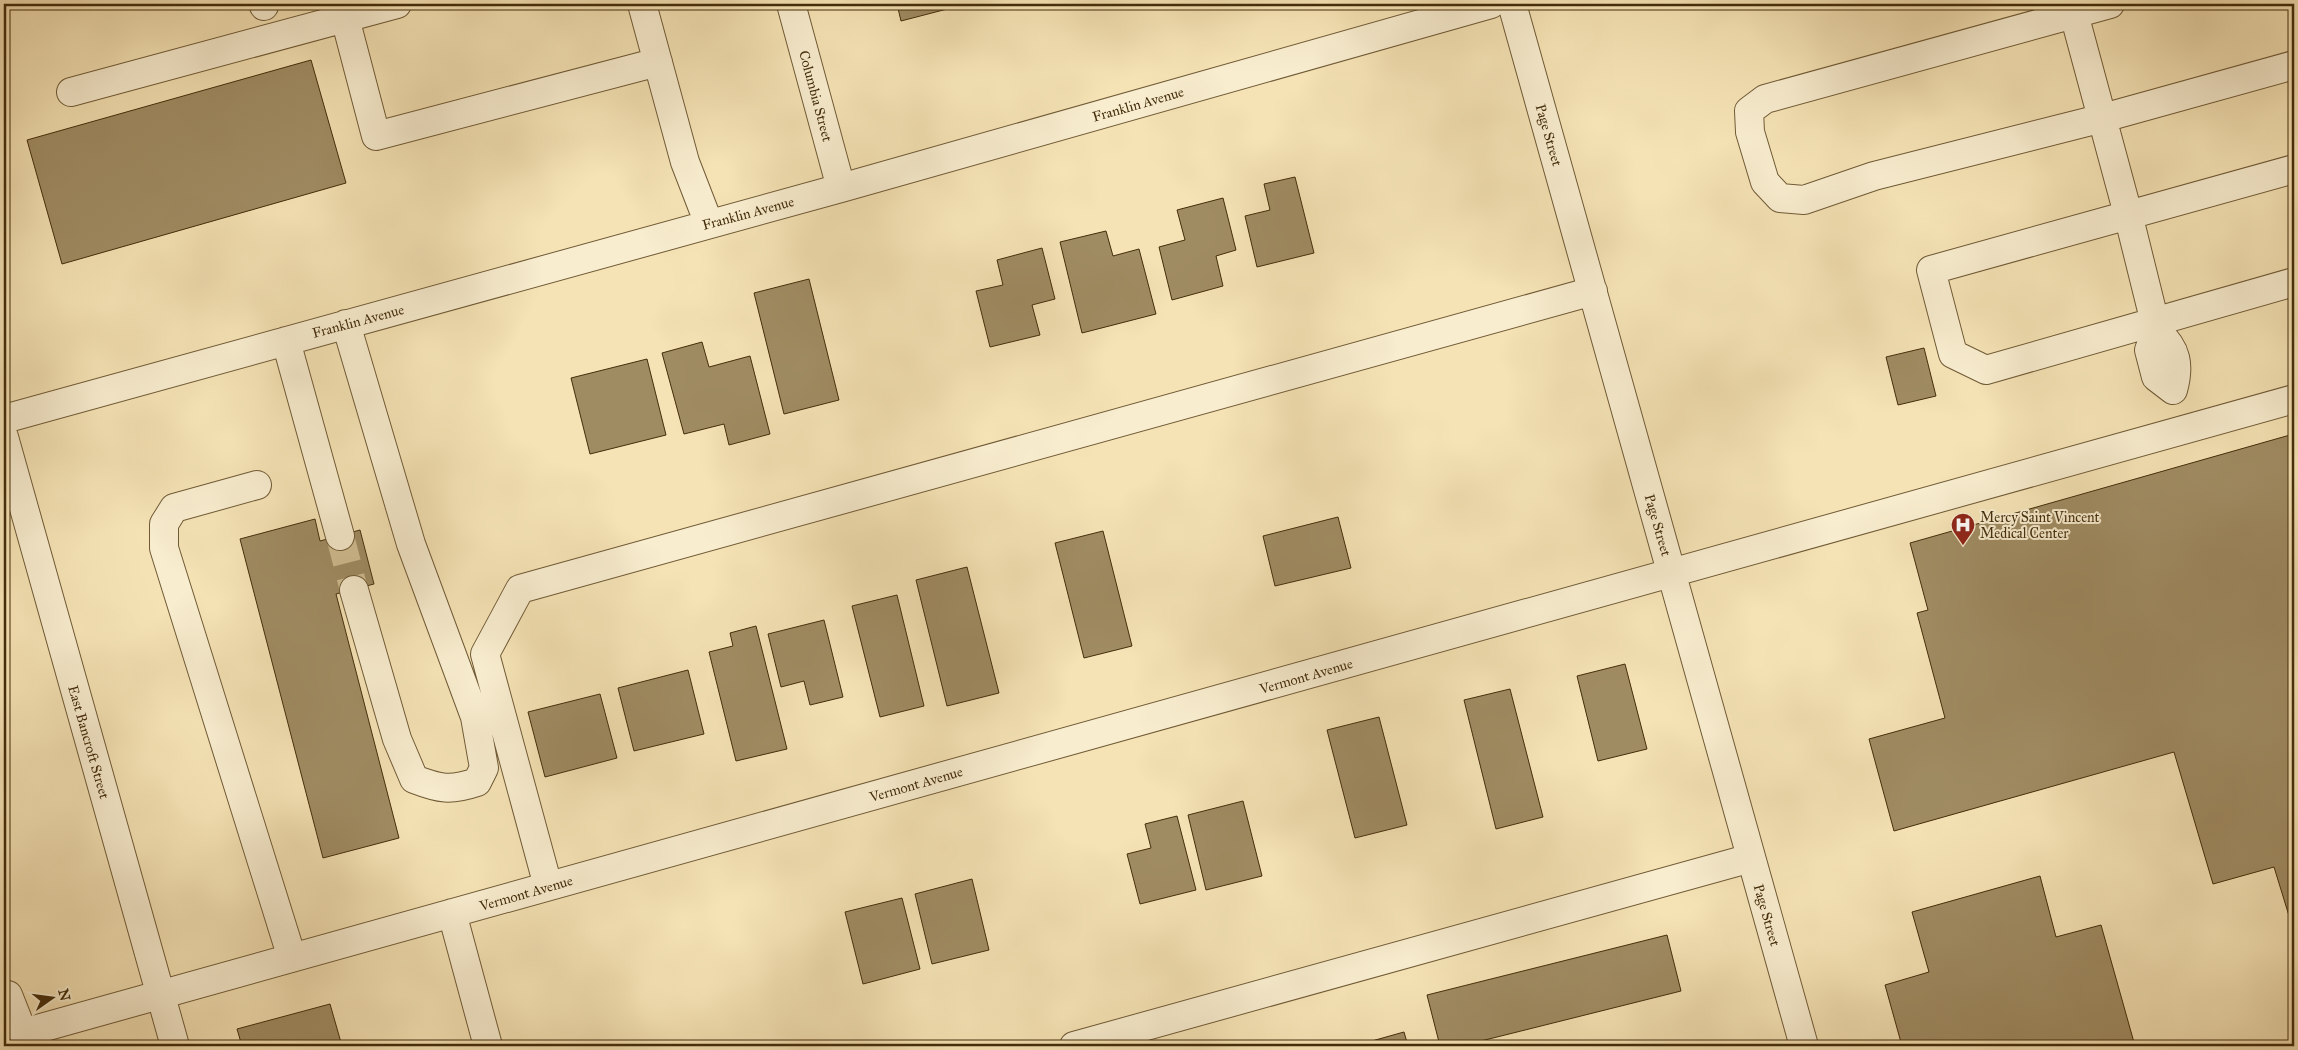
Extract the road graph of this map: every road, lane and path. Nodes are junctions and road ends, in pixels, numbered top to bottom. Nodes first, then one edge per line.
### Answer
1 (397, 4) edge
2 (642, 4) edge
3 (791, 4) edge
4 (1492, 4) edge
5 (1512, 4) edge
6 (2110, 4) edge
7 (2074, 14) junction
8 (345, 18) junction
9 (658, 62) junction
10 (2294, 65) edge
11 (71, 92) dead end
12 (2103, 118) junction
13 (2294, 169) edge
14 (841, 188) junction
15 (2128, 214) junction
16 (709, 224) junction
17 (2294, 282) edge
18 (1593, 292) junction
19 (346, 324) junction
20 (2156, 326) junction
21 (286, 341) junction
22 (2294, 400) edge
23 (4, 419) edge
24 (2186, 430) junction
25 (4, 437) edge
26 (257, 485) dead end
27 (340, 536) tunnel mouth
28 (1672, 574) junction
29 (354, 590) tunnel mouth
30 (1751, 858) junction
31 (548, 886) junction
32 (452, 913) junction
33 (292, 958) junction
34 (4, 994) edge
35 (160, 994) junction
36 (24, 1040) edge
37 (175, 1046) edge
38 (488, 1046) edge
39 (1074, 1046) edge
40 (1804, 1046) edge

1 - 8 street
2 - 9 street
3 - 14 street, Columbia Street
4 - 14 street, Franklin Avenue
5 - 18 street, Page Street
6 - 7 street
7 - 12 street
7 - 12 street
8 - 9 street
8 - 11 street
9 - 16 street
10 - 12 street
12 - 15 street
13 - 15 street
14 - 16 street, Franklin Avenue
15 - 20 street
15 - 20 street
16 - 19 street, Franklin Avenue
17 - 20 street
18 - 28 street, Page Street
18 - 31 street
19 - 21 street, Franklin Avenue
19 - 29 street
20 - 24 street
21 - 23 street, Franklin Avenue
21 - 27 street
22 - 24 street, Vermont Avenue
24 - 28 street, Vermont Avenue
25 - 35 street, East Bancroft Street
26 - 33 street
28 - 30 street, Page Street
28 - 31 street, Vermont Avenue
30 - 39 street
30 - 40 street, Page Street
31 - 32 street, Vermont Avenue
32 - 33 street, Vermont Avenue
32 - 38 street
33 - 35 street, Vermont Avenue
34 - 36 street
35 - 36 street, Vermont Avenue
35 - 37 street, East Bancroft Street

